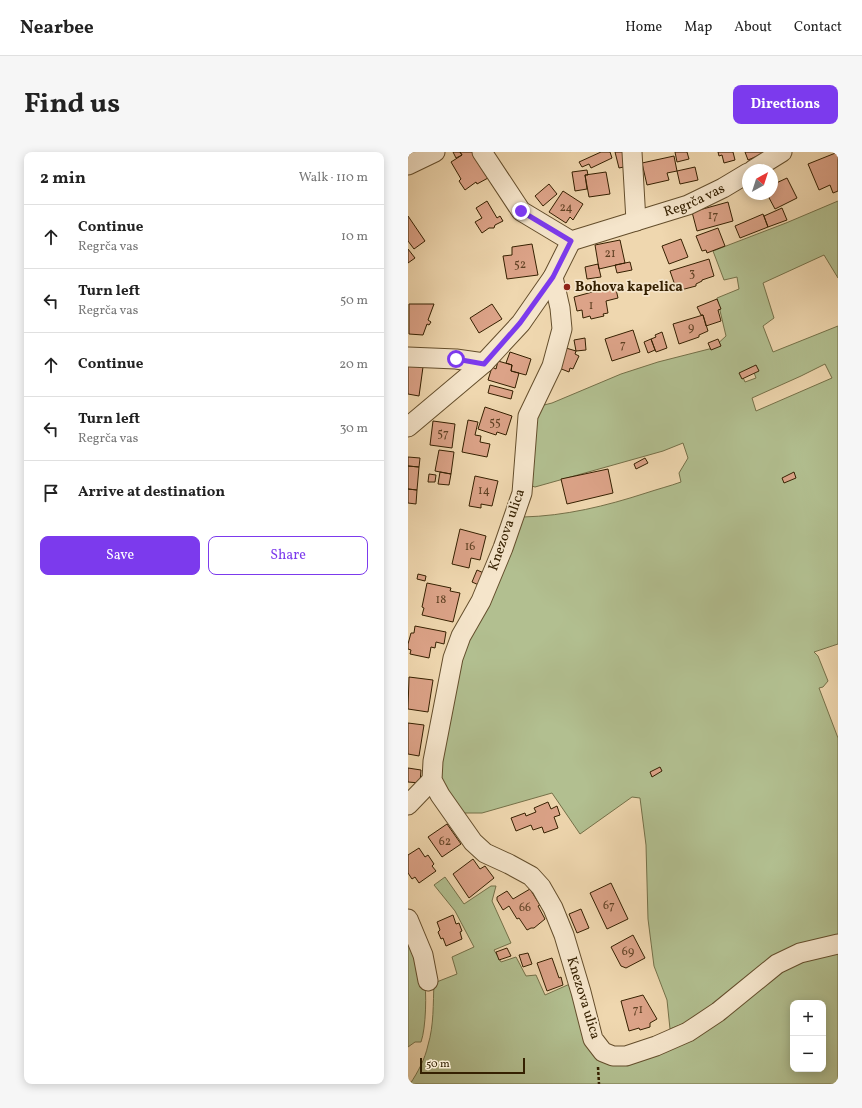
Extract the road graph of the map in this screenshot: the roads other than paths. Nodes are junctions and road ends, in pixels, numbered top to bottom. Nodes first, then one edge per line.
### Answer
1 (435, 152) edge
2 (482, 152) edge
3 (632, 152) edge
4 (782, 152) edge
5 (762, 164) edge
6 (408, 165) edge
7 (742, 177) edge
8 (636, 221) junction
9 (571, 241) junction
10 (553, 277) junction
11 (408, 357) edge
12 (484, 364) junction
13 (408, 427) edge
14 (432, 780) junction
15 (408, 805) edge
16 (408, 919) edge
17 (838, 944) edge
18 (428, 981) dead end

1 - 6 street
2 - 9 street
3 - 8 street
4 - 5 street
7 - 8 street, Regrča vas
8 - 9 street, Regrča vas
9 - 10 street
10 - 12 street
10 - 14 street, Knezova ulica
11 - 12 street
12 - 13 street
14 - 15 street
14 - 17 street, Knezova ulica
16 - 18 street

